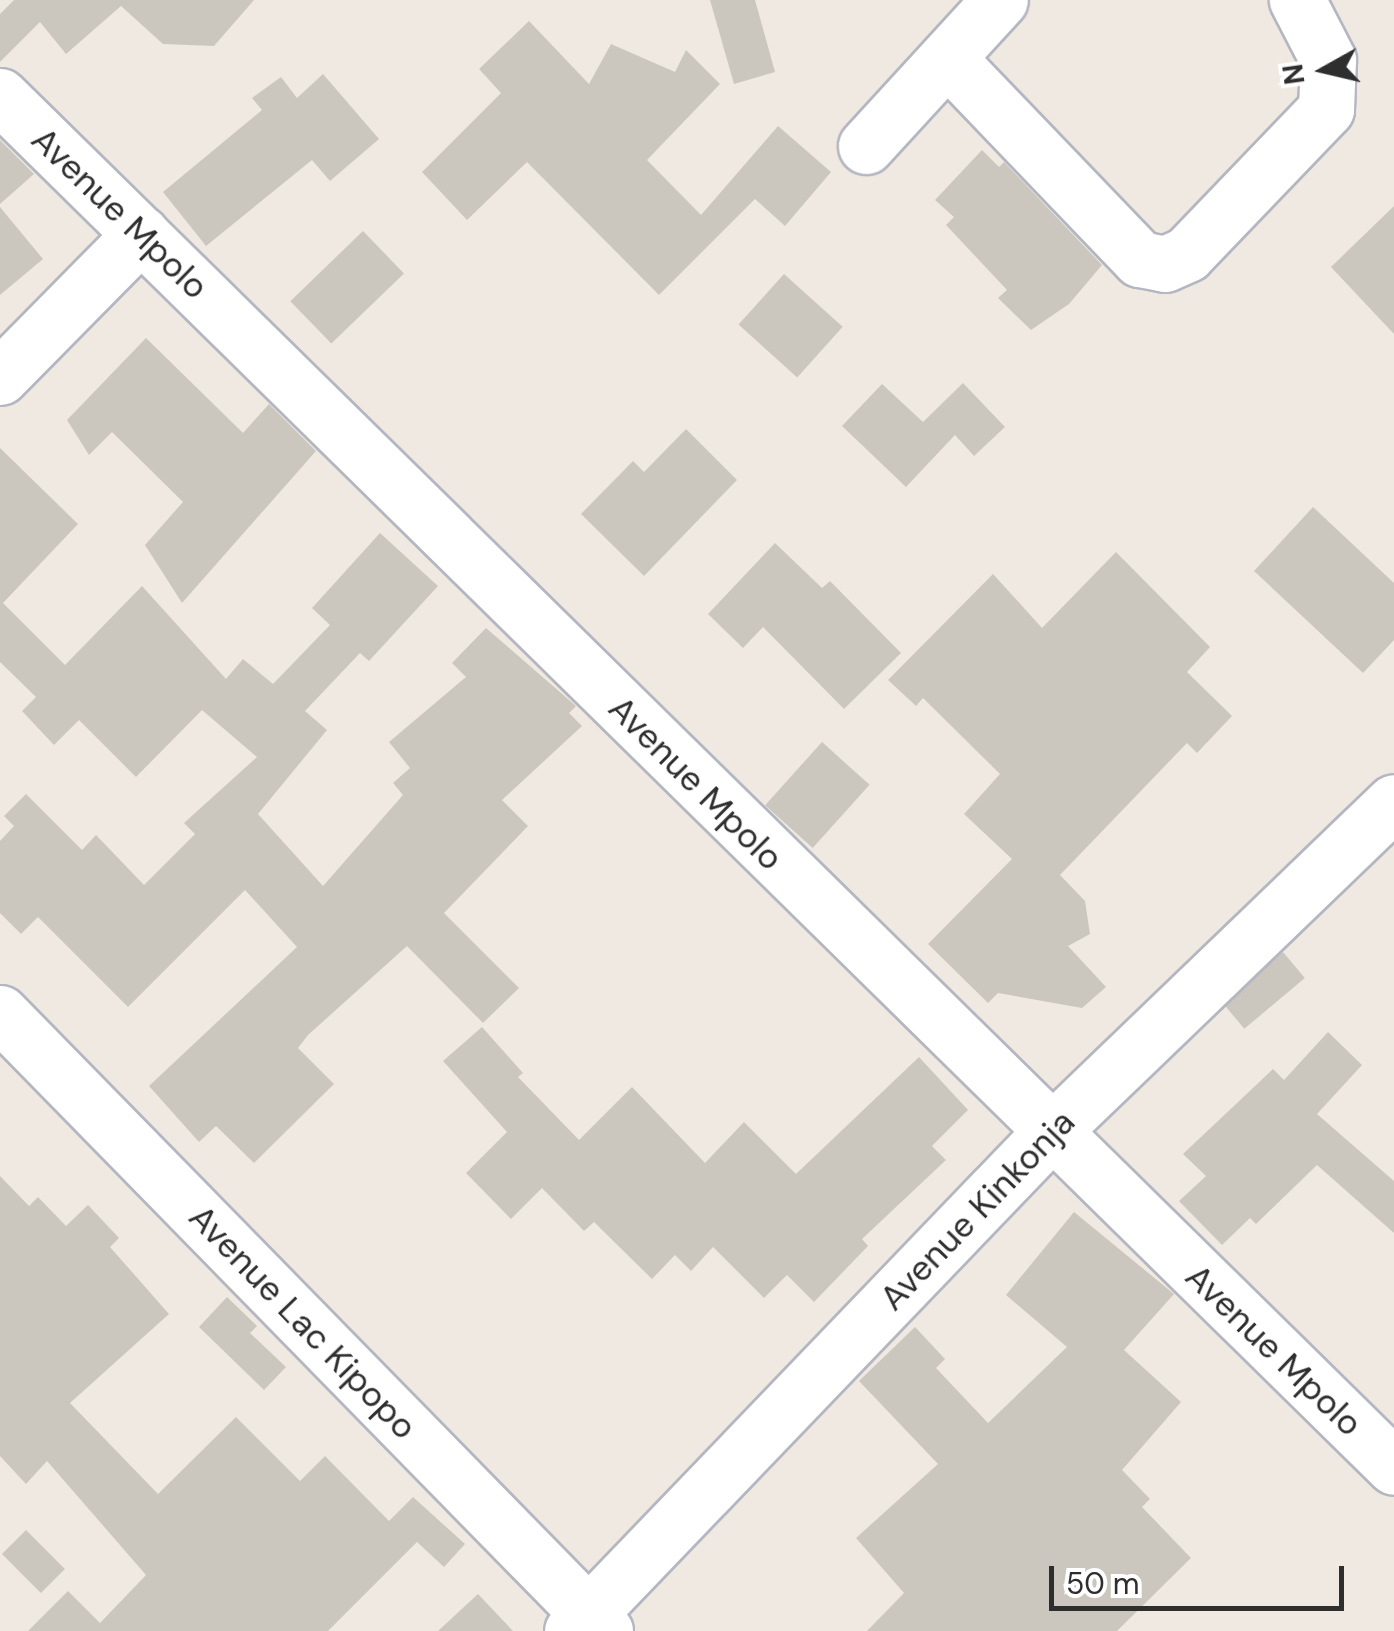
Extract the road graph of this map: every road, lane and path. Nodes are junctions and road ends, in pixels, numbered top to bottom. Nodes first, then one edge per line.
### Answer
1 (1000, 0) edge
2 (1297, 0) edge
3 (947, 58) junction
4 (0, 96) edge
5 (866, 146) dead end
6 (140, 234) junction
7 (0, 377) edge
8 (1394, 802) edge
9 (0, 1013) edge
10 (1050, 1133) junction
11 (1394, 1467) edge
12 (589, 1625) edge

1 - 3 street
2 - 3 street
3 - 5 street
4 - 6 street, Avenue Mpolo
6 - 7 street
6 - 10 street, Avenue Mpolo
8 - 10 street, Avenue Kinkonja
9 - 12 street, Avenue Lac Kipopo
10 - 11 street, Avenue Mpolo
10 - 12 street, Avenue Kinkonja

